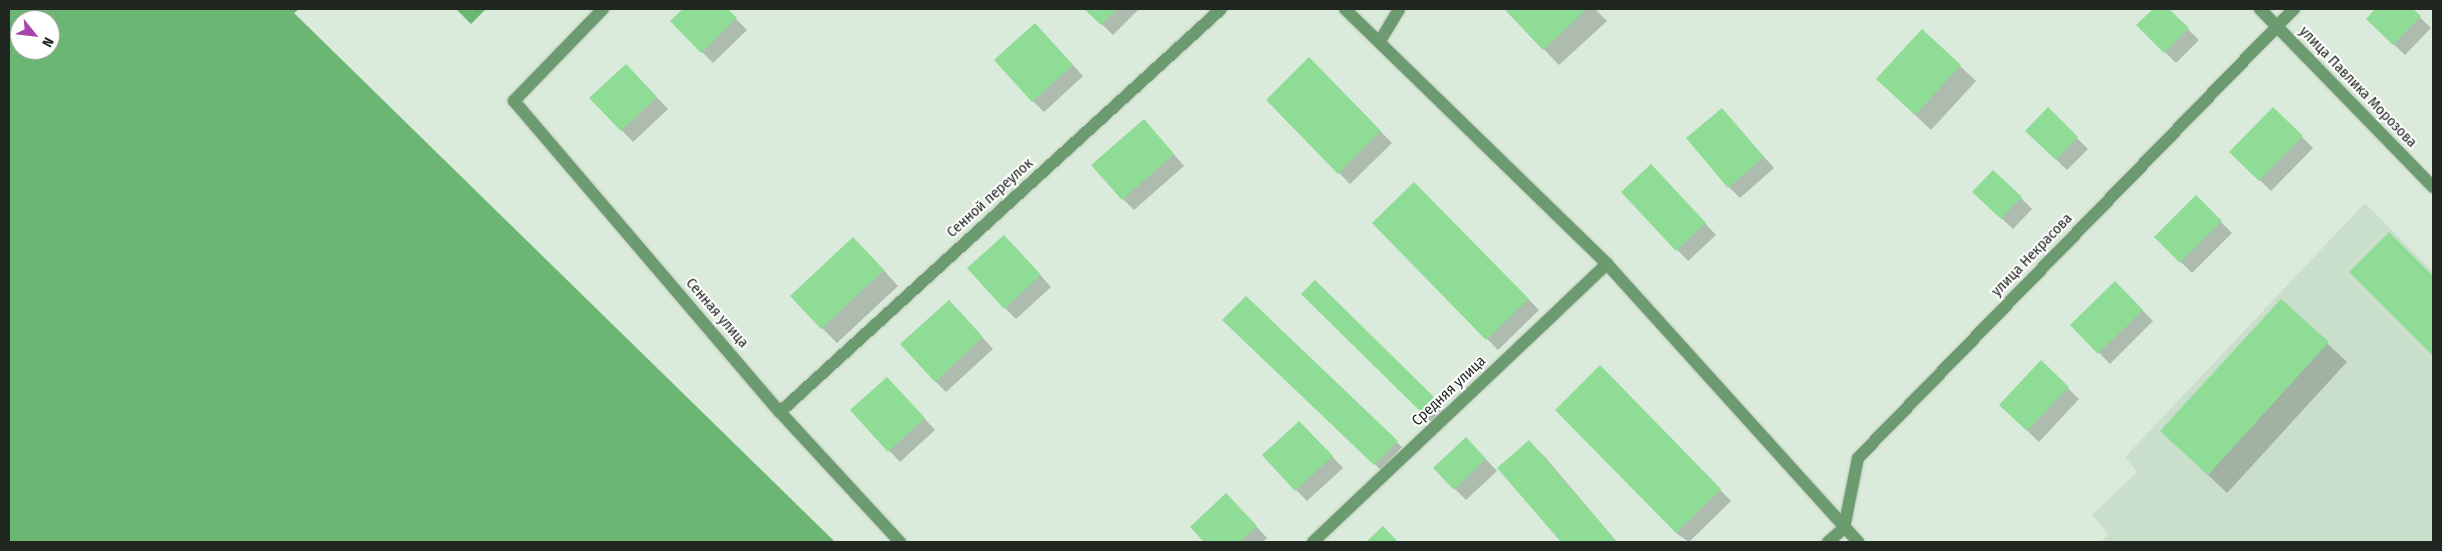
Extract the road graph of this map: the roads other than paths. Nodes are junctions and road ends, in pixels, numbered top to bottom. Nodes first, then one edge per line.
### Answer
1 (604, 9) edge
2 (1221, 9) edge
3 (1345, 9) edge
4 (1399, 9) edge
5 (2260, 9) edge
6 (2294, 9) edge
7 (2276, 26) junction
8 (1380, 40) junction
9 (2433, 187) edge
10 (1607, 264) junction
11 (780, 412) junction
12 (1844, 528) junction
13 (900, 542) edge
14 (1313, 542) edge
15 (1828, 542) edge
16 (1858, 542) edge

1 - 11 street, Сенная улица
2 - 11 street, Сенной переулок
3 - 8 street
4 - 8 street
5 - 7 street, улица Павлика Морозова
6 - 7 street, улица Некрасова
7 - 9 street, улица Павлика Морозова
7 - 12 street, улица Некрасова
8 - 10 street
10 - 12 street
10 - 14 street, Средняя улица
11 - 13 street, Сенная улица
12 - 15 street
12 - 16 street

